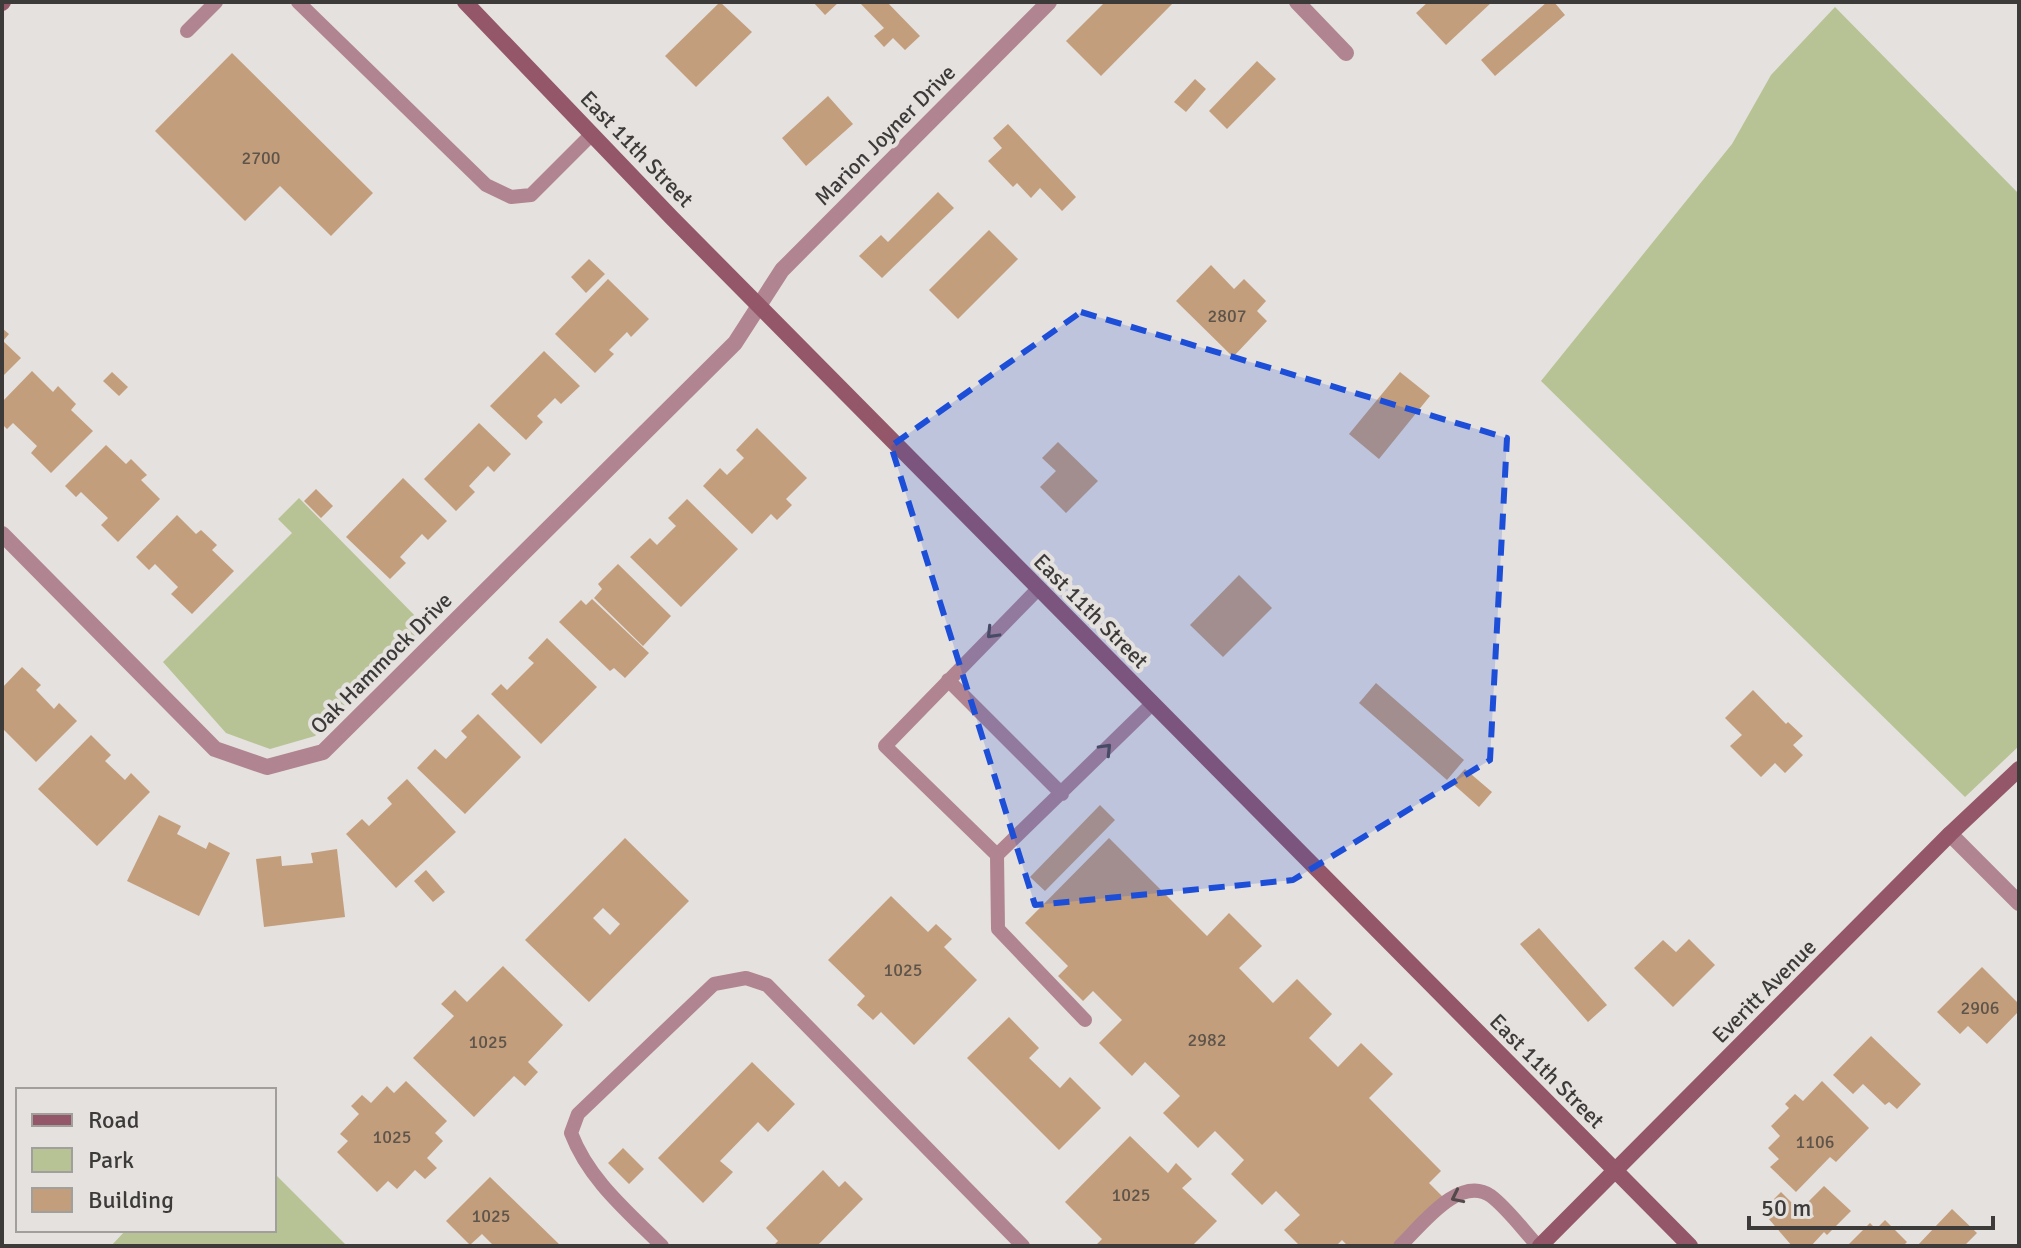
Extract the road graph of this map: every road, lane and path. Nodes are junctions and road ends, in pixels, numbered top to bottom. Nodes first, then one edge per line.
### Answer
1 (216, 2) edge
2 (298, 2) edge
3 (465, 2) edge
4 (1049, 2) edge
5 (1297, 2) edge
6 (187, 31) dead end
7 (1346, 53) dead end
8 (592, 134) junction
9 (759, 306) junction
10 (2, 534) edge
11 (1038, 589) junction
12 (948, 680) junction
13 (1152, 704) junction
14 (2019, 769) edge
15 (1062, 794) junction
16 (1950, 834) junction
17 (997, 855) junction
18 (2019, 903) edge
19 (1085, 1020) dead end
20 (1616, 1172) junction
21 (662, 1246) edge
22 (1023, 1246) edge
23 (1400, 1246) edge
24 (1539, 1246) edge
25 (1690, 1246) edge

1 - 6 lane
2 - 8 lane
3 - 8 main road, East 11th Street
4 - 9 street, Marion Joyner Drive
5 - 7 street
8 - 9 main road, East 11th Street
9 - 10 street, Oak Hammock Drive
9 - 11 main road, East 11th Street
11 -> 12 lane
11 - 13 main road, East 11th Street
12 - 15 lane
12 - 17 lane
15 -> 13 lane
13 - 20 main road, East 11th Street
14 - 16 main road, Everitt Avenue
15 - 17 lane
16 - 18 street
16 - 20 main road, Everitt Avenue
17 - 19 lane
20 - 24 main road, Everitt Avenue
20 - 25 main road, East 11th Street
21 - 22 lane
24 -> 23 lane

